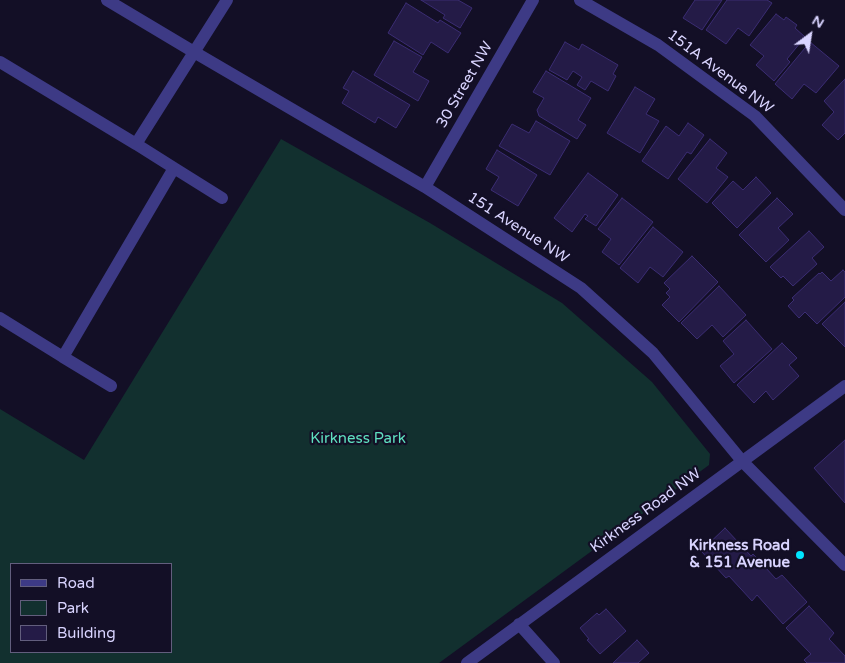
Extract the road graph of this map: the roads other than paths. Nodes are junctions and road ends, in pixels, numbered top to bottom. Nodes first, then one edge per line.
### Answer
1 (107, 0) edge
2 (227, 0) edge
3 (533, 0) edge
4 (580, 0) edge
5 (194, 52) junction
6 (0, 62) edge
7 (136, 144) junction
8 (174, 168) junction
9 (425, 187) junction
10 (222, 198) dead end
11 (845, 210) edge
12 (0, 318) edge
13 (63, 357) junction
14 (111, 386) dead end
15 (845, 386) edge
16 (742, 461) junction
17 (845, 565) edge
18 (519, 624) junction
19 (467, 663) edge
20 (554, 663) edge

1 - 5 street, 151 Avenue NW
2 - 5 street
3 - 9 street, 30 Street NW
4 - 11 street, 151A Avenue NW
5 - 7 street
5 - 9 street, 151 Avenue NW
6 - 7 street
7 - 8 street
8 - 10 street
8 - 13 street
9 - 16 street, 151 Avenue NW
12 - 13 street
13 - 14 street
15 - 16 street, Kirkness Road NW
16 - 17 street, 151 Avenue NW
16 - 18 street, Kirkness Road NW
18 - 19 street, Kirkness Road NW
18 - 20 street

